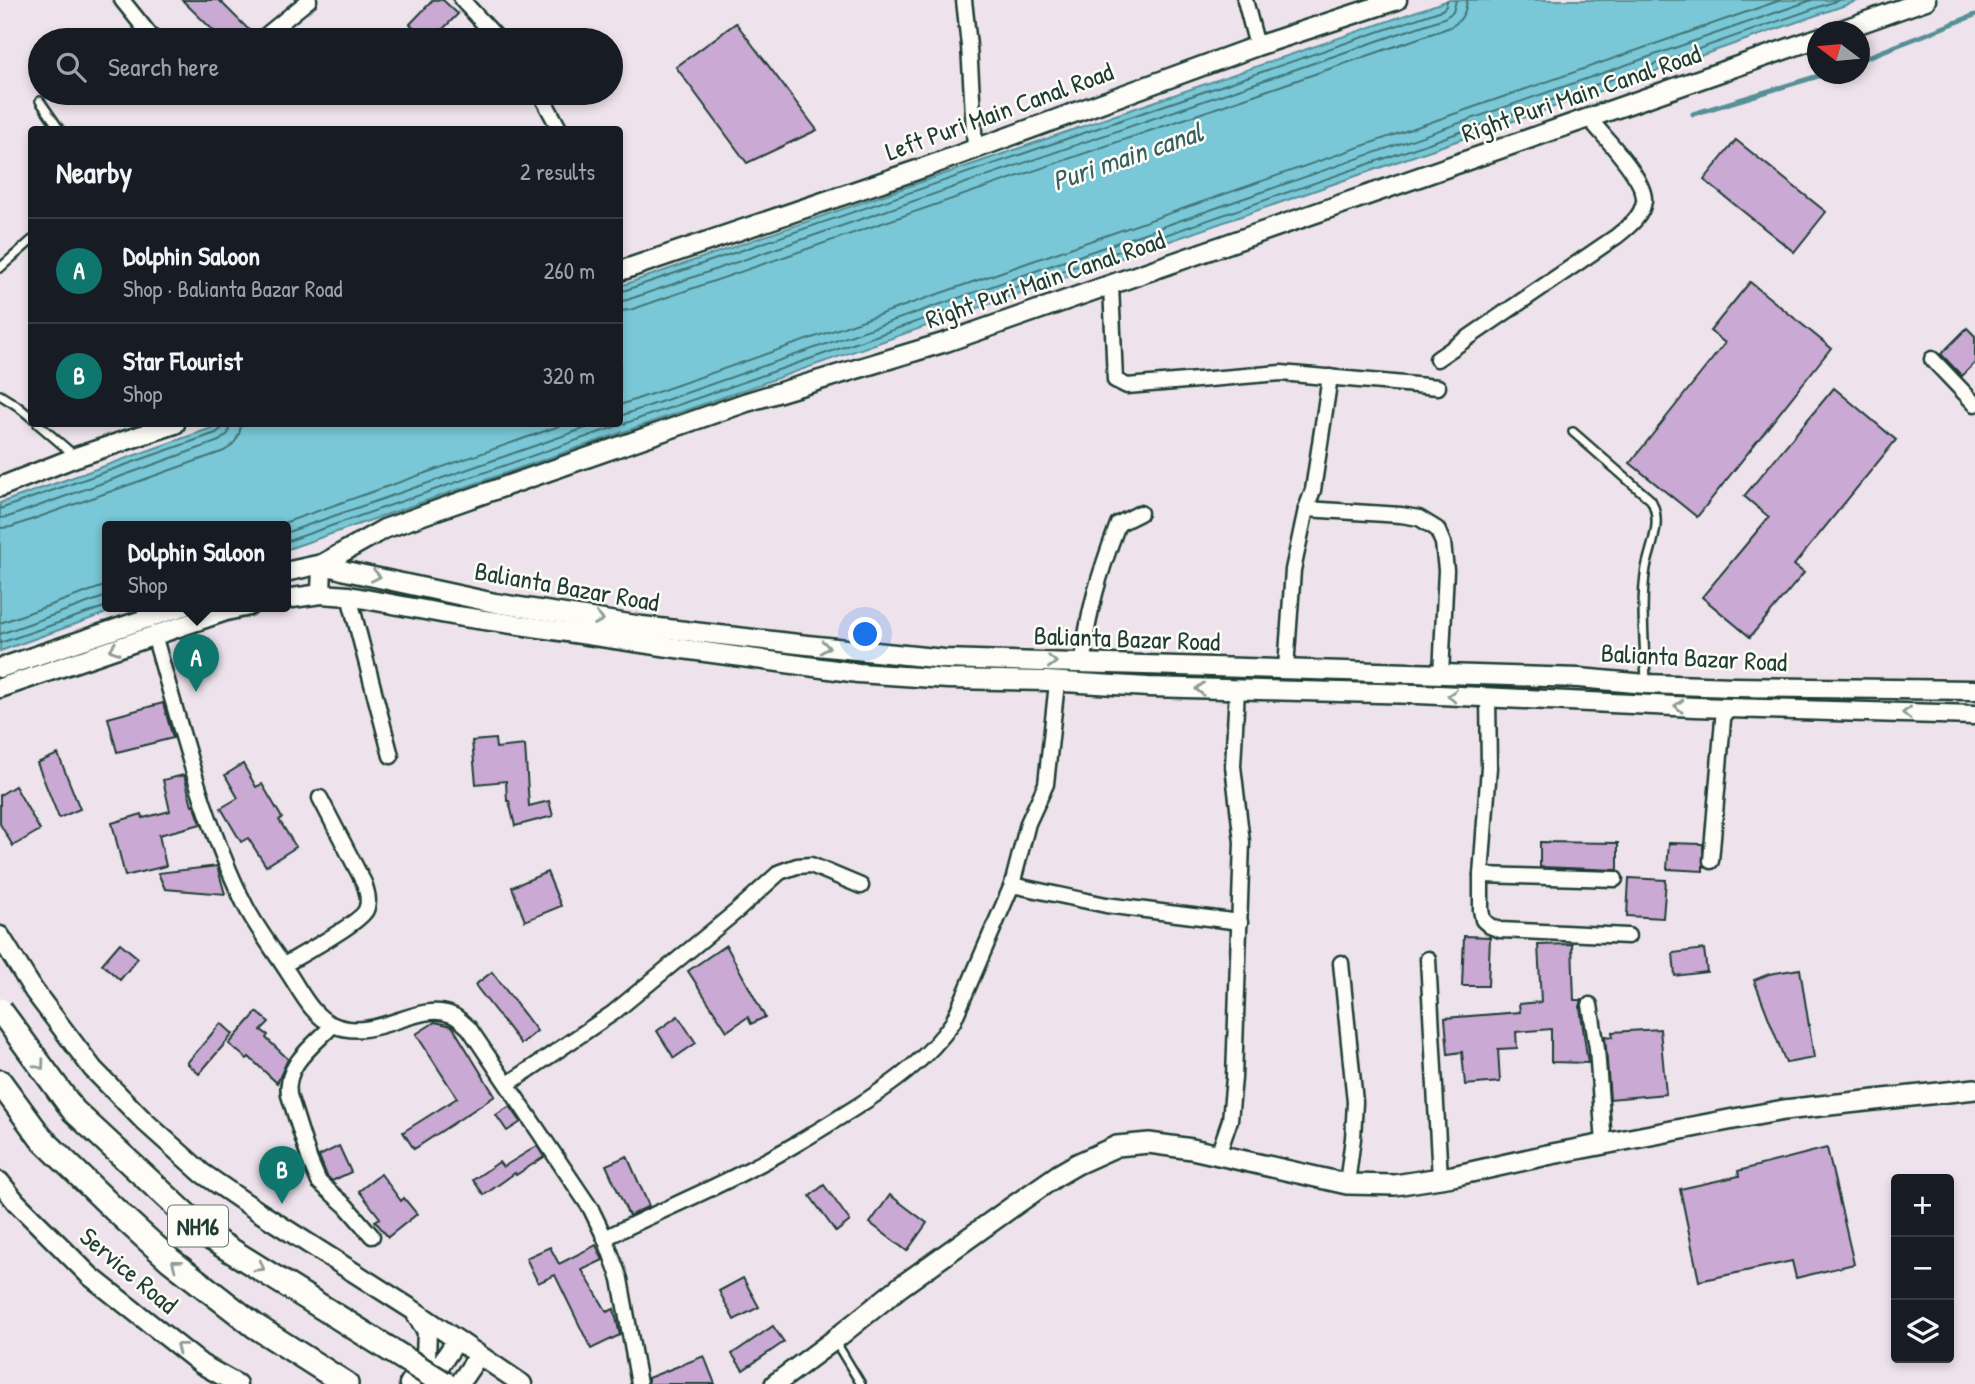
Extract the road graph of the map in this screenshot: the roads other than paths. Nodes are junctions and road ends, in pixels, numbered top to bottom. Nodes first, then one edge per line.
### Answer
1 (122, 0) edge
2 (462, 0) edge
3 (964, 0) edge
4 (1245, 0) edge
5 (1397, 0) edge
6 (1926, 0) edge
7 (298, 3) edge
8 (1867, 21) edge
9 (144, 28) edge
10 (275, 28) edge
11 (488, 28) edge
12 (1807, 42) edge
13 (1256, 46) junction
14 (43, 105) edge
15 (547, 105) edge
16 (1589, 118) junction
17 (57, 126) edge
18 (559, 126) edge
19 (975, 148) junction
20 (28, 244) edge
21 (0, 268) edge
22 (623, 270) edge
23 (1111, 285) junction
24 (1437, 359) dead end
25 (1932, 359) dead end
26 (1330, 377) junction
27 (1437, 387) dead end
28 (0, 395) edge
29 (1975, 404) edge
30 (28, 415) edge
31 (41, 427) edge
32 (166, 427) edge
33 (1573, 432) dead end
34 (76, 457) junction
35 (0, 487) edge
36 (1306, 509) junction
37 (1140, 513) dead end
38 (321, 564) junction
39 (291, 571) edge
40 (321, 594) junction
41 (349, 596) junction
42 (291, 597) edge
43 (166, 612) edge
44 (223, 612) edge
45 (154, 635) junction
46 (1083, 664) junction
47 (0, 668) edge
48 (1286, 668) junction
49 (1441, 675) junction
50 (1057, 682) junction
51 (1646, 684) junction
52 (0, 688) edge
53 (1237, 690) junction
54 (1975, 690) edge
55 (1488, 697) junction
56 (1724, 708) junction
57 (1975, 715) edge
58 (391, 756) dead end
59 (320, 798) dead end
60 (1710, 861) dead end
61 (1481, 876) junction
62 (1615, 879) dead end
63 (861, 886) dead end
64 (1012, 886) junction
65 (1240, 922) junction
66 (0, 936) edge
67 (1628, 936) dead end
68 (1428, 959) dead end
69 (1341, 963) dead end
70 (284, 965) junction
71 (1590, 1006) dead end
72 (0, 1010) edge
73 (332, 1025) junction
74 (0, 1082) edge
75 (508, 1084) junction
76 (1975, 1089) edge
77 (1604, 1144) junction
78 (1218, 1155) junction
79 (1440, 1178) junction
80 (0, 1182) edge
81 (1347, 1184) junction
82 (372, 1236) dead end
83 (605, 1238) junction
84 (413, 1310) junction
85 (457, 1340) junction
86 (834, 1340) junction
87 (479, 1355) junction
88 (339, 1379) edge
89 (520, 1382) edge
90 (237, 1384) edge
91 (409, 1384) edge
92 (428, 1384) edge
93 (445, 1384) edge
94 (459, 1384) edge
95 (494, 1384) edge
96 (639, 1384) edge
97 (775, 1384) edge
98 (861, 1384) edge

1 - 9 street
2 - 11 street
3 - 19 street
4 - 13 street
5 - 13 street, Left Puri Main Canal Road
6 - 8 street
7 - 10 street
12 - 16 street, Right Puri Main Canal Road
13 - 19 street, Left Puri Main Canal Road
14 - 17 lane
15 - 18 street
16 - 23 street, Right Puri Main Canal Road
16 - 24 street
19 - 22 street, Left Puri Main Canal Road
20 - 21 lane
23 - 26 street
23 - 38 street, Right Puri Main Canal Road
25 - 29 street
26 - 27 street
26 - 36 street
28 - 30 lane
31 - 34 lane
32 - 34 street
33 - 51 lane
34 - 35 street
36 - 48 street
36 - 49 street
37 - 46 street
38 - 39 street, Balianta Bazar Road
38 - 40 street
38 -> 46 street, Balianta Bazar Road
40 - 41 street, Balianta Bazar Road
40 - 42 street, Balianta Bazar Road
41 - 50 street, Balianta Bazar Road
41 - 58 street
43 - 47 street
44 - 45 street
45 -> 52 street
45 - 70 street
46 - 48 street, Balianta Bazar Road
48 - 49 street, Balianta Bazar Road
49 - 51 street, Balianta Bazar Road
53 -> 50 street, Balianta Bazar Road
50 - 64 street
51 - 54 street, Balianta Bazar Road
55 -> 53 street, Balianta Bazar Road
53 - 65 street
56 -> 55 street, Balianta Bazar Road
55 - 61 street
57 -> 56 street, Balianta Bazar Road
56 - 60 street
59 - 70 street
61 - 62 street
61 - 67 street
63 - 75 street
64 - 65 street
64 - 83 street
65 - 78 street
66 - 84 street
68 - 79 street
69 - 81 street
70 - 73 street
71 - 77 street
72 -> 93 highway, NH16, bridge
73 - 75 street
73 - 82 street
88 -> 74 highway, NH16
75 - 83 street
76 - 77 main road
77 - 79 main road
78 - 81 main road
78 - 86 main road
79 - 81 main road
90 -> 80 street, Service Road
83 - 96 street
84 - 85 street
84 - 91 street
85 - 87 street
85 - 92 street
86 - 97 main road
86 - 98 lane
87 - 89 street
87 - 94 street
89 - 95 street

